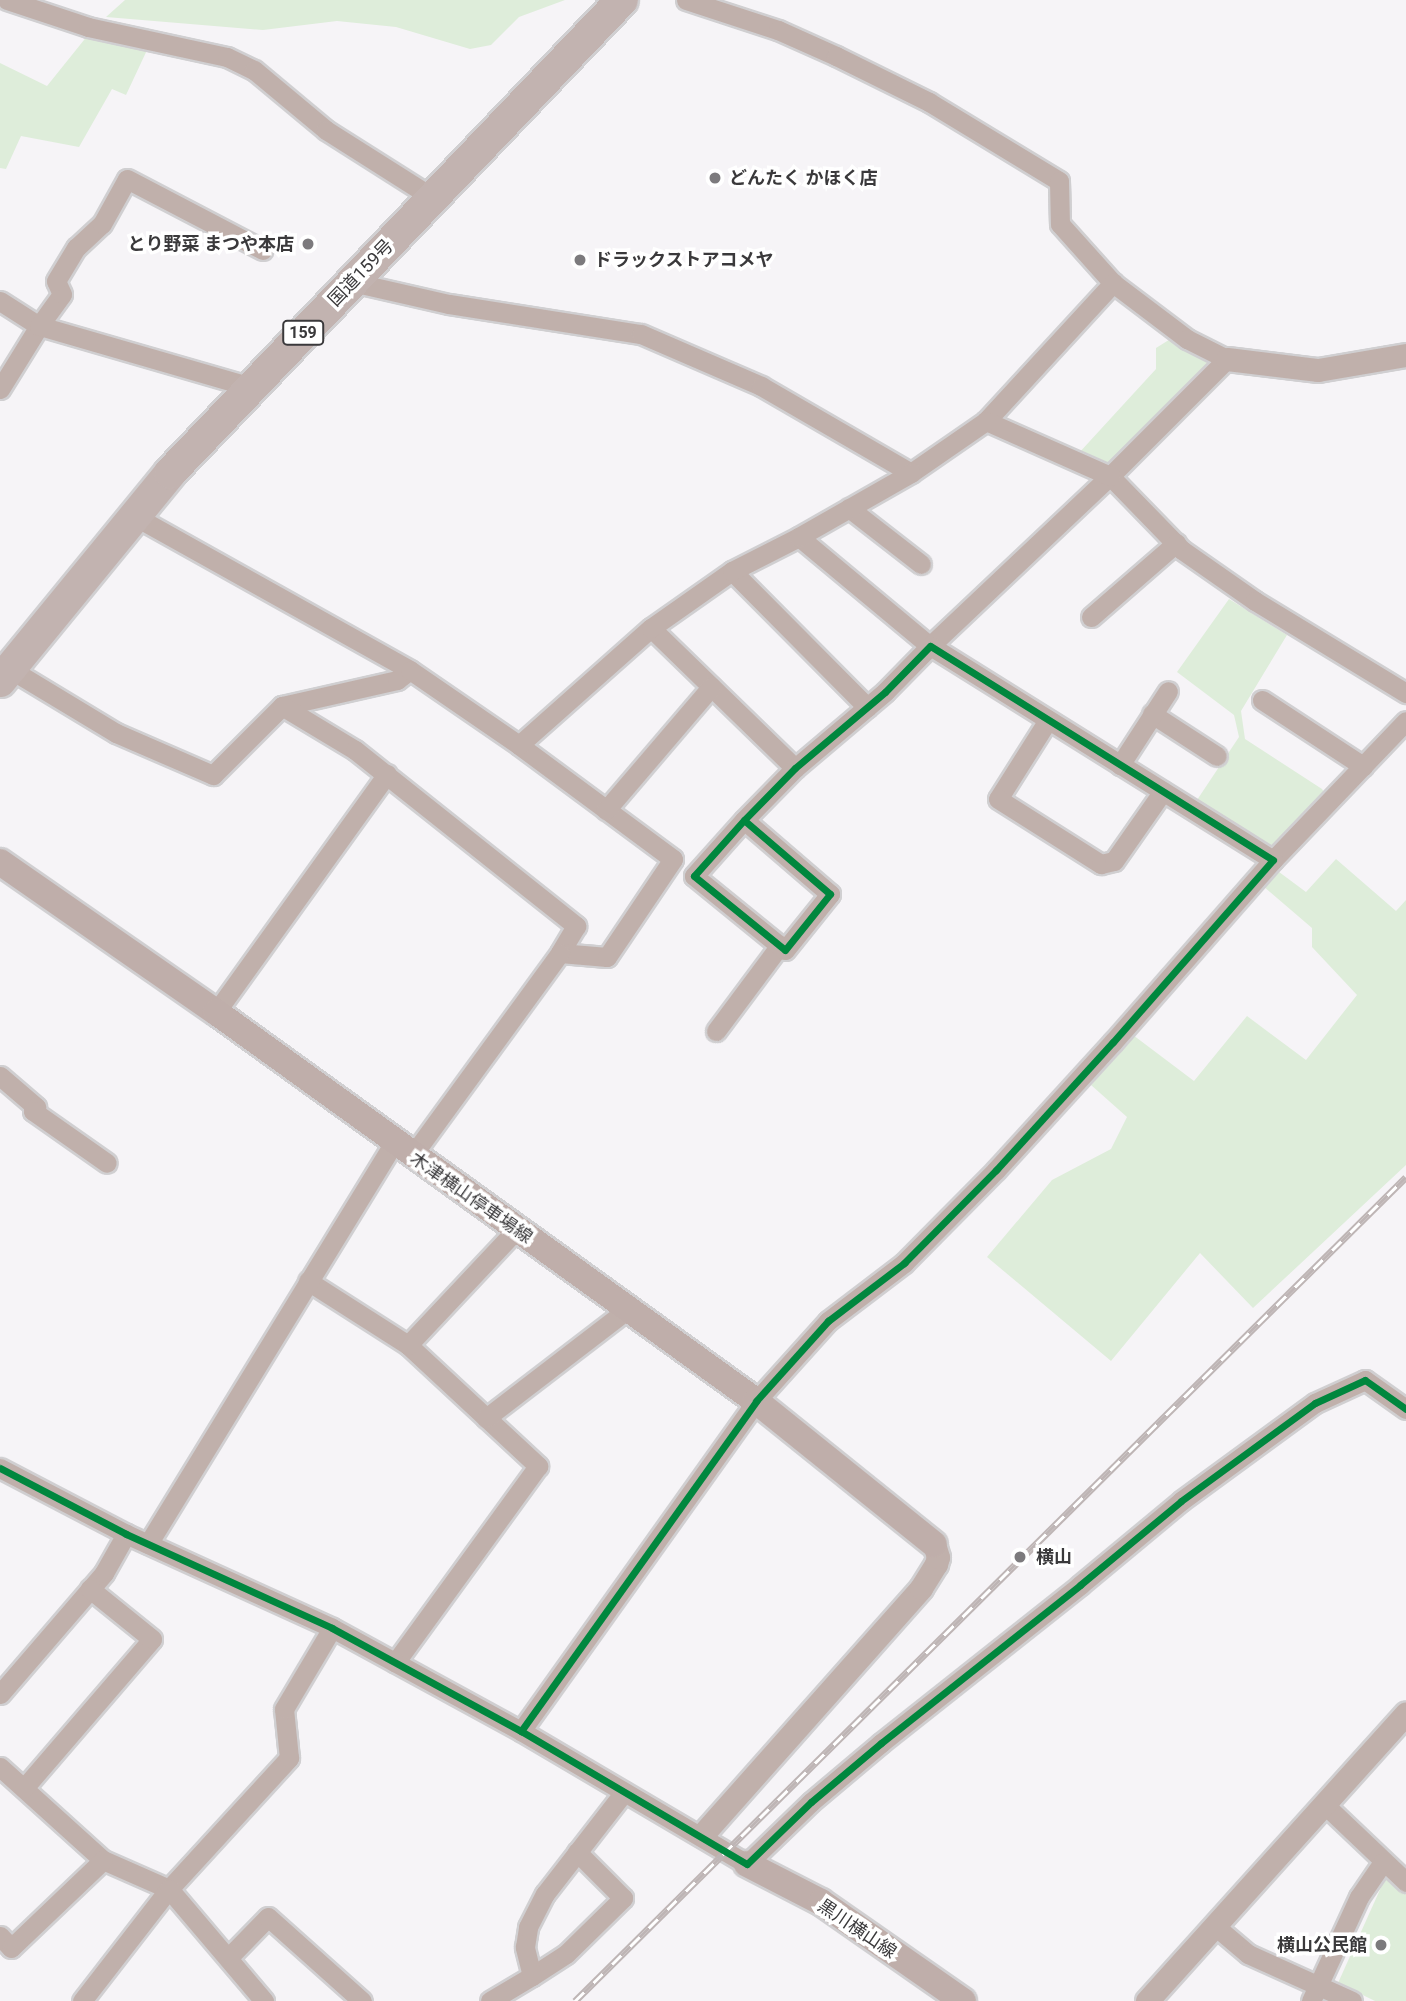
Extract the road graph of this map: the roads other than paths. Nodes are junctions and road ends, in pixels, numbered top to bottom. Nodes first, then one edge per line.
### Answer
1 (7, 0) edge
2 (622, 0) edge
3 (686, 0) edge
4 (433, 198) junction
5 (263, 250) dead end
6 (352, 282) junction
7 (1113, 283) junction
8 (0, 302) edge
9 (39, 326) junction
10 (1406, 355) edge
11 (1227, 359) junction
12 (251, 387) junction
13 (0, 389) edge
14 (986, 421) junction
15 (911, 473) junction
16 (1110, 476) junction
17 (849, 508) junction
18 (133, 515) junction
19 (799, 537) junction
20 (1176, 543) junction
21 (920, 564) dead end
22 (732, 571) junction
23 (1091, 617) dead end
24 (650, 628) junction
25 (930, 646) junction
26 (410, 670) junction
27 (5, 675) edge
28 (711, 687) junction
29 (1167, 691) dead end
30 (1406, 693) edge
31 (1262, 700) dead end
32 (282, 706) junction
33 (867, 707) junction
34 (1152, 714) junction
35 (1048, 720) junction
36 (1406, 721) edge
37 (519, 745) junction
38 (1217, 756) dead end
39 (1120, 765) junction
40 (1363, 766) junction
41 (795, 768) junction
42 (387, 774) junction
43 (1163, 791) junction
44 (606, 810) junction
45 (744, 820) junction
46 (673, 859) junction
47 (1273, 860) junction
48 (0, 862) edge
49 (694, 876) junction
50 (780, 945) junction
51 (559, 953) junction
52 (216, 1012) junction
53 (716, 1031) dead end
54 (0, 1076) edge
55 (403, 1150) junction
56 (107, 1163) dead end
57 (516, 1230) junction
58 (308, 1282) junction
59 (628, 1310) junction
60 (408, 1345) junction
61 (756, 1401) junction
62 (1406, 1409) edge
63 (486, 1418) junction
64 (0, 1468) edge
65 (126, 1534) junction
66 (148, 1544) junction
67 (934, 1544) joint
68 (90, 1589) junction
69 (332, 1628) junction
70 (396, 1663) junction
71 (0, 1694) edge
72 (1406, 1713) edge
73 (521, 1731) junction
74 (0, 1767) edge
75 (24, 1788) junction
76 (624, 1792) junction
77 (1325, 1805) junction
78 (702, 1835) junction
79 (577, 1852) junction
80 (103, 1860) junction
81 (1383, 1862) junction
82 (747, 1864) junction
83 (1406, 1882) edge
84 (169, 1889) junction
85 (1215, 1926) junction
86 (0, 1936) edge
87 (228, 1958) junction
88 (532, 1976) junction
89 (1315, 1993) edge
90 (82, 2001) edge
91 (264, 2001) edge
92 (362, 2001) edge
93 (490, 2001) edge
94 (963, 2001) edge
95 (1147, 2001) edge
96 (1352, 2001) edge

1 - 4 street
2 - 4 highway, 国道159号 / 159
3 - 7 street
4 - 6 highway, 国道159号 / 159
5 - 9 street
6 - 12 highway, 国道159号 / 159
6 - 15 street
7 - 11 street
7 - 14 street
8 - 9 street
9 - 12 street
9 - 13 street
10 - 11 street
11 - 16 street
12 - 18 highway, 国道159号 / 159
14 - 15 street
14 - 16 street
15 - 17 street
16 - 20 street
16 - 25 street
17 - 19 street
17 - 21 street
18 - 26 street
18 - 27 highway, 国道159号 / 159
19 - 22 street
19 - 25 street
20 - 23 street
20 - 30 street
22 - 24 street
22 - 33 street
24 - 28 street
24 - 37 street
25 - 33 street
25 - 35 street
26 - 32 street
26 - 37 street
27 - 32 street
28 - 41 street
28 - 44 street
29 - 34 street
31 - 40 street
32 - 42 street
33 - 41 street
34 - 38 street
34 - 39 street
35 - 39 street
35 - 43 street
36 - 40 street
37 - 44 street
39 - 43 street
40 - 47 street
41 - 45 street
42 - 51 street
42 - 52 street
43 - 47 street
44 - 46 street
45 - 49 street
45 - 50 street
46 - 49 street
46 - 51 street
47 - 61 street
48 - 52 main road, 木津横山停車場線
49 - 50 street
50 - 53 street
51 - 55 street
52 - 55 main road, 木津横山停車場線
54 - 56 street
55 - 57 main road, 木津横山停車場線
55 - 58 street
57 - 59 main road, 木津横山停車場線
57 - 60 street
58 - 60 street
58 - 66 street
59 - 61 main road, 木津横山停車場線
59 - 63 street
60 - 63 street
61 - 67 main road, 木津横山停車場線
61 - 73 street
62 - 82 street
63 - 70 street
64 - 65 street
65 - 66 street
65 - 68 street
66 - 69 street
67 - 78 street
68 - 71 street
68 - 75 street
69 - 70 street
69 - 84 street
70 - 73 street
72 - 77 street
73 - 76 street
74 - 75 street
75 - 80 street
76 - 78 street
76 - 79 street
77 - 81 street
77 - 85 street
78 - 82 street
79 - 88 street
79 - 88 street
80 - 84 street
80 - 86 street
81 - 83 street
81 - 89 street
82 - 94 main road, 黒川横山線
84 - 87 street
84 - 90 street
85 - 89 street
85 - 95 street
87 - 91 street
87 - 92 street
88 - 93 street
89 - 96 street

